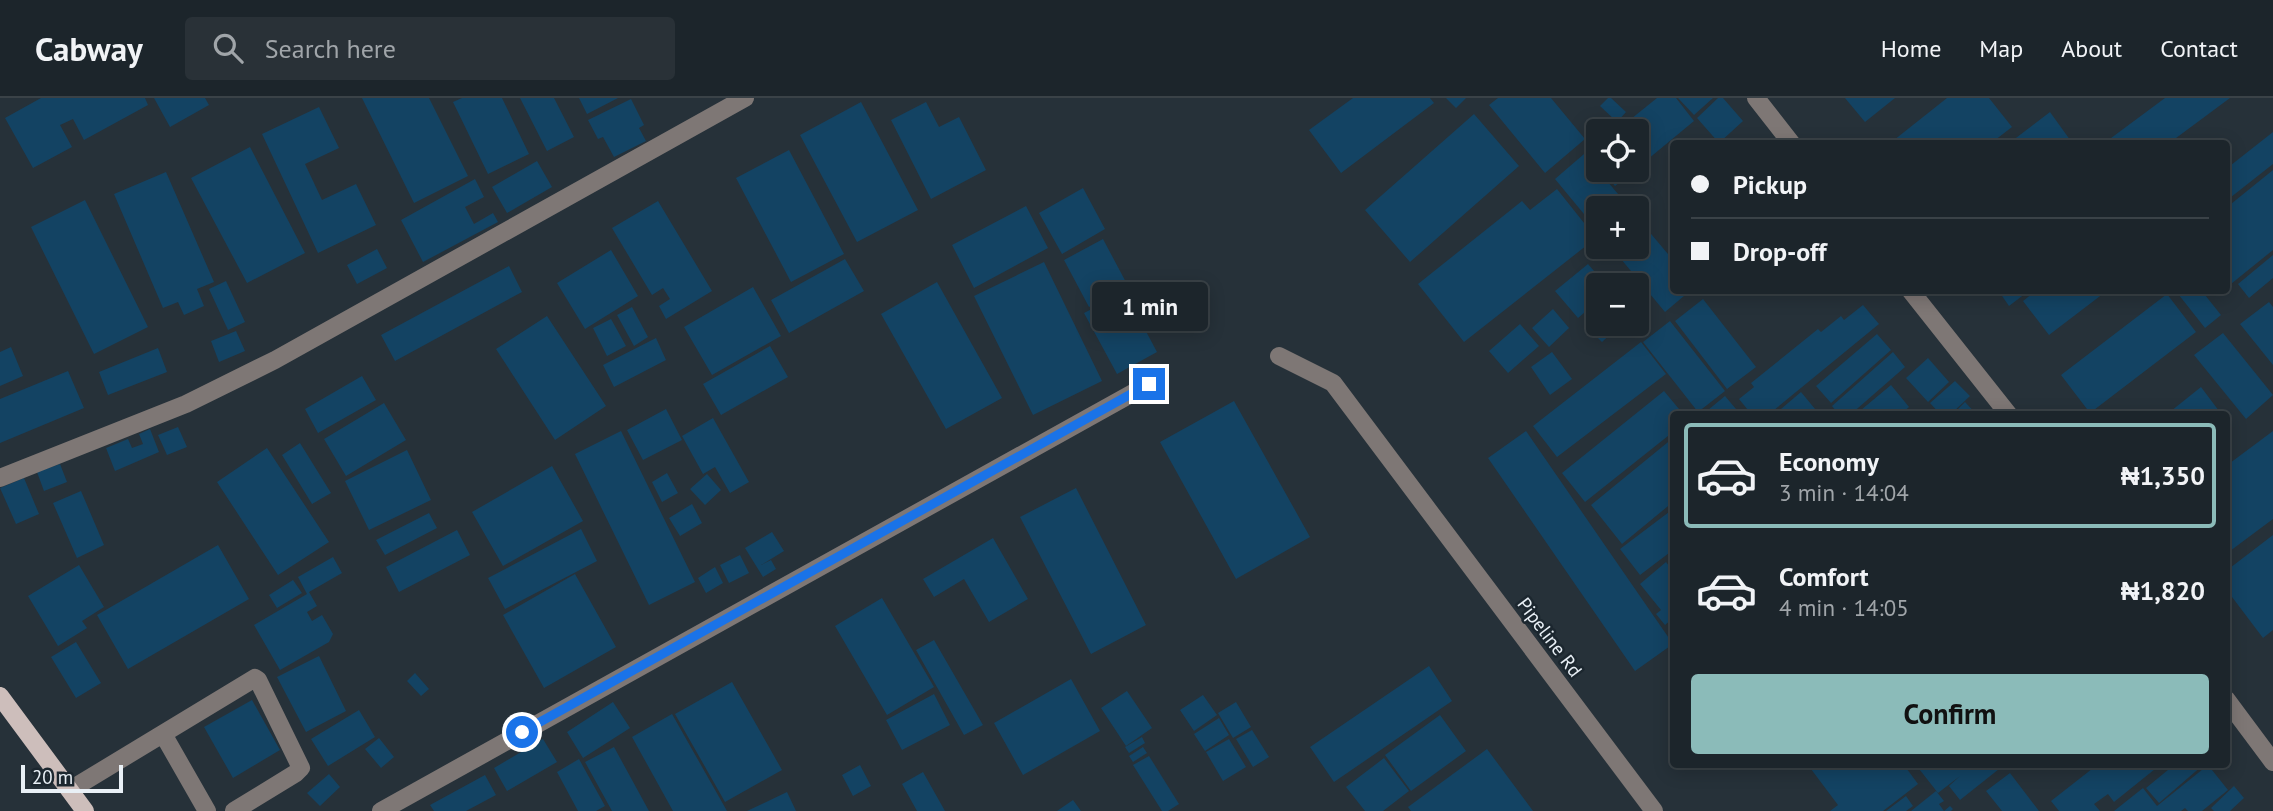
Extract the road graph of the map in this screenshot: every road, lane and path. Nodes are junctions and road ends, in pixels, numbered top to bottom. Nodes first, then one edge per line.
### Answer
1 (745, 98) edge
2 (1756, 98) edge
3 (1789, 140) edge
4 (1913, 294) edge
5 (1279, 356) dead end
6 (1149, 384) dead end
7 (2006, 411) edge
8 (0, 478) edge
9 (0, 696) edge
10 (2230, 704) edge
11 (163, 734) junction
12 (2273, 762) edge
13 (70, 790) junction
14 (85, 811) edge
15 (207, 811) edge
16 (234, 811) edge
17 (381, 811) edge
18 (1654, 811) edge

1 - 8 street
2 - 3 street
4 - 7 street
5 - 18 street, Pipeline Rd
6 - 17 street
9 - 13 main road
10 - 12 street
11 - 13 street
11 - 15 street
11 - 16 street
13 - 14 main road

